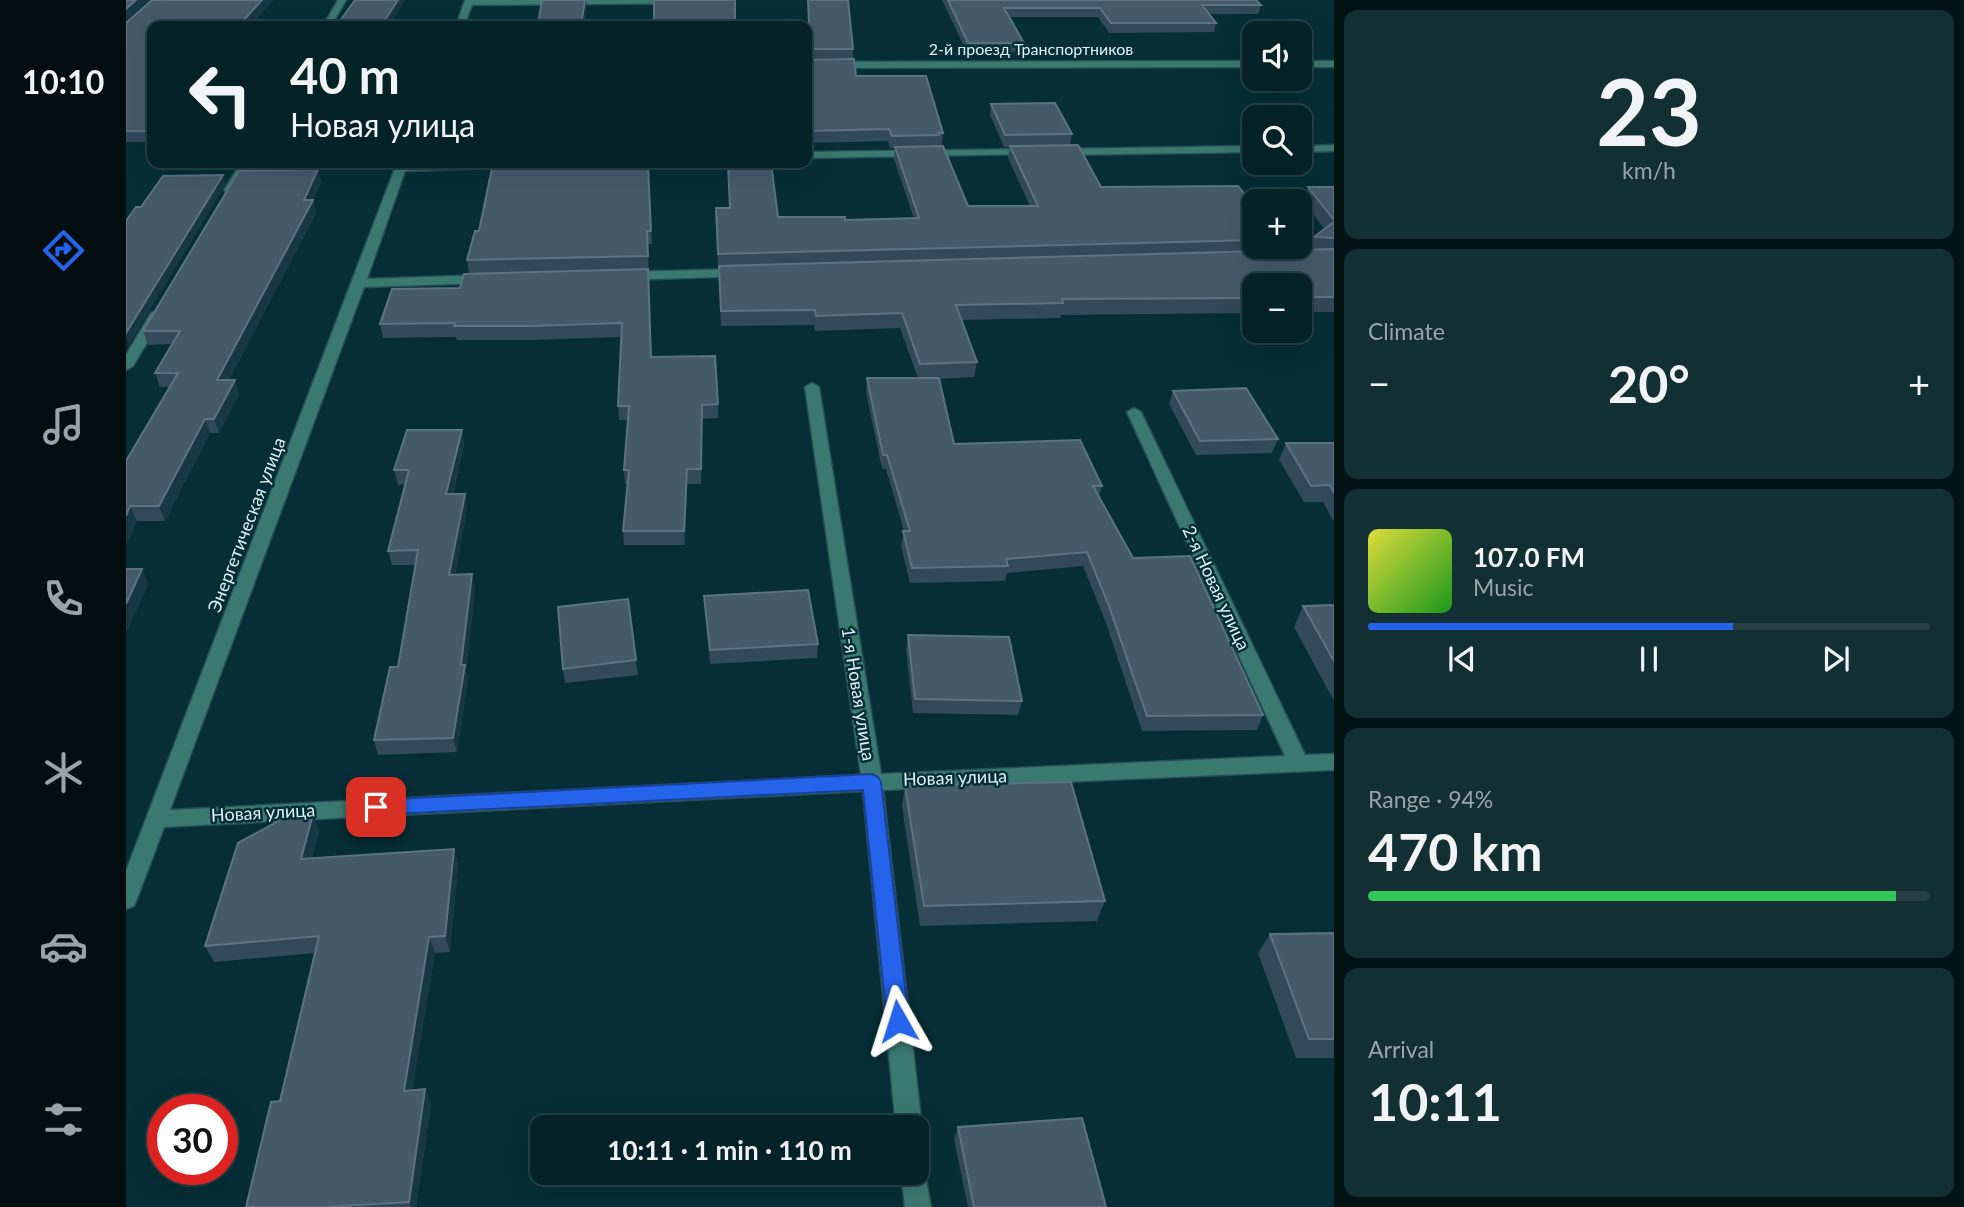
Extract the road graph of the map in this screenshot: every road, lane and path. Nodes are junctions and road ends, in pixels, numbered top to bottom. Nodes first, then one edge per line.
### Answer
1 (342, 0) edge
2 (714, 0) edge
3 (468, 1) edge
4 (330, 21) edge
5 (462, 21) edge
6 (1242, 64) edge
7 (1312, 64) edge
8 (1334, 64) edge
9 (812, 65) edge
10 (1334, 148) edge
11 (1242, 149) edge
12 (1312, 149) edge
13 (1038, 152) edge
14 (1051, 152) edge
15 (812, 155) edge
16 (243, 168) edge
17 (399, 168) edge
18 (225, 199) edge
19 (749, 273) edge
20 (610, 276) edge
21 (498, 279) edge
22 (359, 283) junction
23 (161, 307) edge
24 (126, 366) edge
25 (812, 387) dead end
26 (1134, 412) dead end
27 (1334, 762) edge
28 (1299, 764) junction
29 (872, 782) junction
30 (156, 819) junction
31 (126, 899) edge
32 (908, 1115) edge
33 (915, 1185) edge
34 (918, 1207) edge

1 - 4 street
2 - 3 street
3 - 5 street
6 - 9 street, 2-й проезд Транспортников
7 - 8 street
10 - 12 street
11 - 14 street
13 - 15 street
16 - 18 street
17 - 22 street, Энергетическая улица
19 - 20 street
21 - 22 street
22 - 30 street, Энергетическая улица
23 - 24 street
25 - 29 street, 1-я Новая улица
26 - 28 street, 2-я Новая улица
27 - 28 street, Новая улица
28 - 29 street, Новая улица
29 - 30 street, Новая улица
29 - 32 street, 1-я Новая улица
30 - 31 street, Энергетическая улица
33 - 34 street

